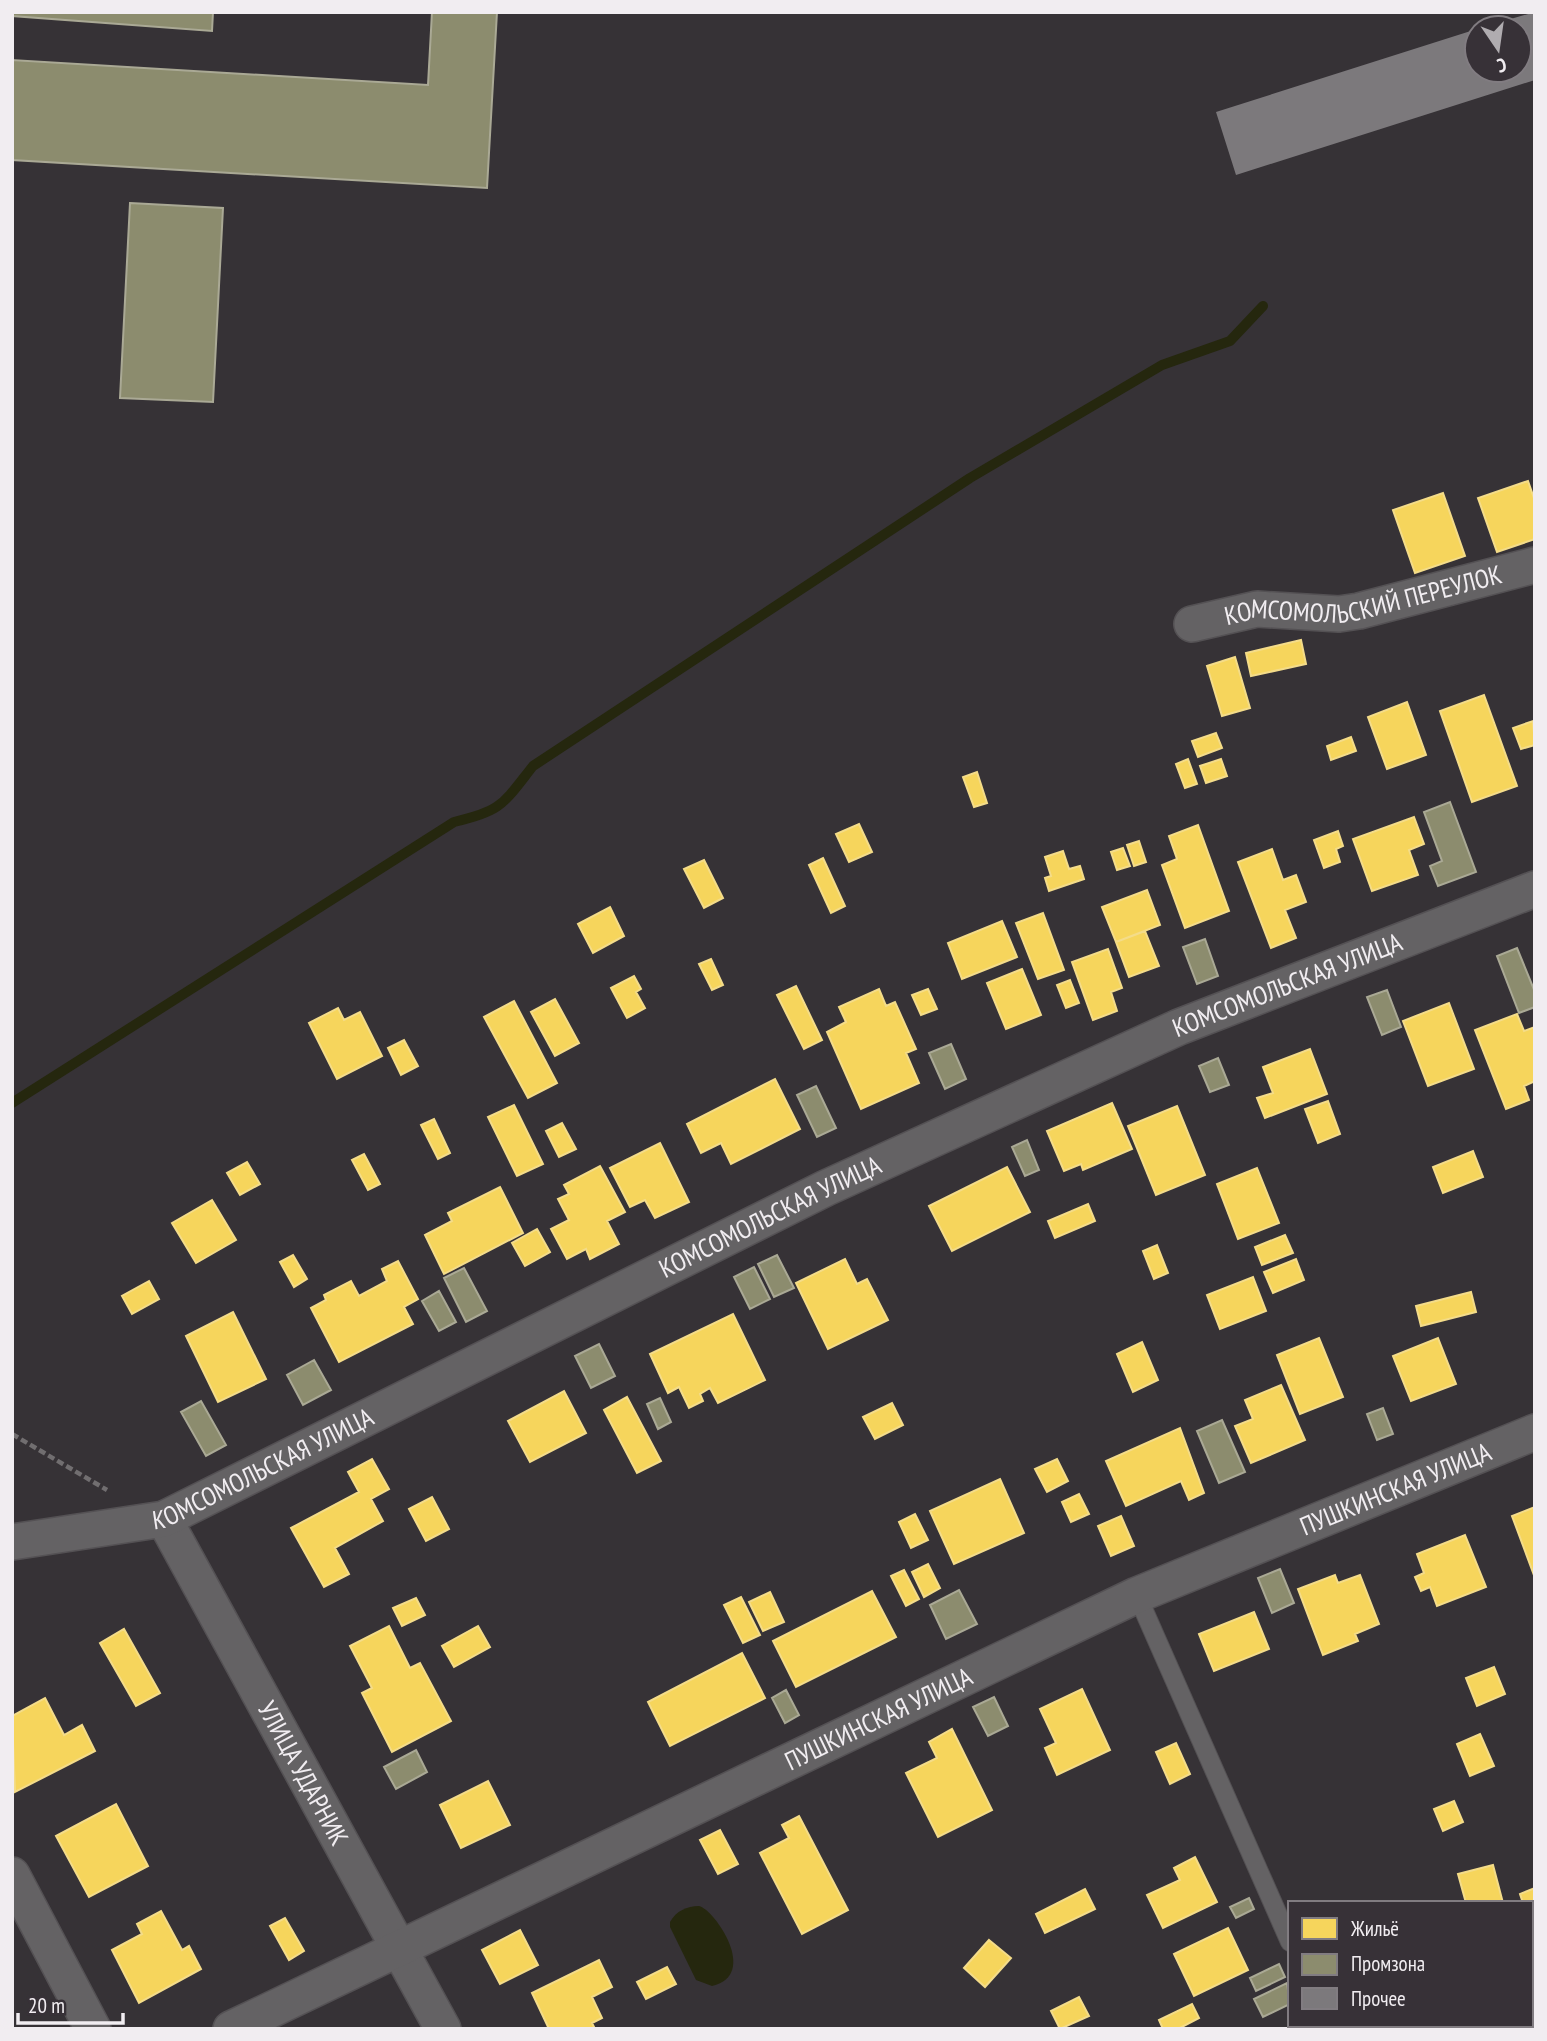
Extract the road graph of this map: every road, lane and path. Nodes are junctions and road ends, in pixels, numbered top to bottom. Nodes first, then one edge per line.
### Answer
1 (1535, 565) edge
2 (1192, 624) dead end
3 (1535, 889) edge
4 (1535, 1432) edge
5 (12, 1434) edge
6 (115, 1495) dead end
7 (164, 1519) junction
8 (12, 1542) edge
9 (1137, 1595) junction
10 (12, 1875) edge
11 (1288, 1937) edge
12 (399, 1948) junction
13 (93, 2029) edge
14 (231, 2029) edge
15 (443, 2029) edge

1 - 2 street, КОМСОМОЛЬСКИЙ ПЕРЕУЛОК
3 - 7 street, КОМСОМОЛЬСКАЯ УЛИЦА
4 - 9 street, ПУШКИНСКАЯ УЛИЦА
5 - 6 path
7 - 8 street, КОМСОМОЛЬСКАЯ УЛИЦА
7 - 12 street, УЛИЦА УДАРНИК
9 - 11 lane
9 - 12 street, ПУШКИНСКАЯ УЛИЦА
10 - 13 street
12 - 14 street, ПУШКИНСКАЯ УЛИЦА
12 - 15 street, УЛИЦА УДАРНИК

